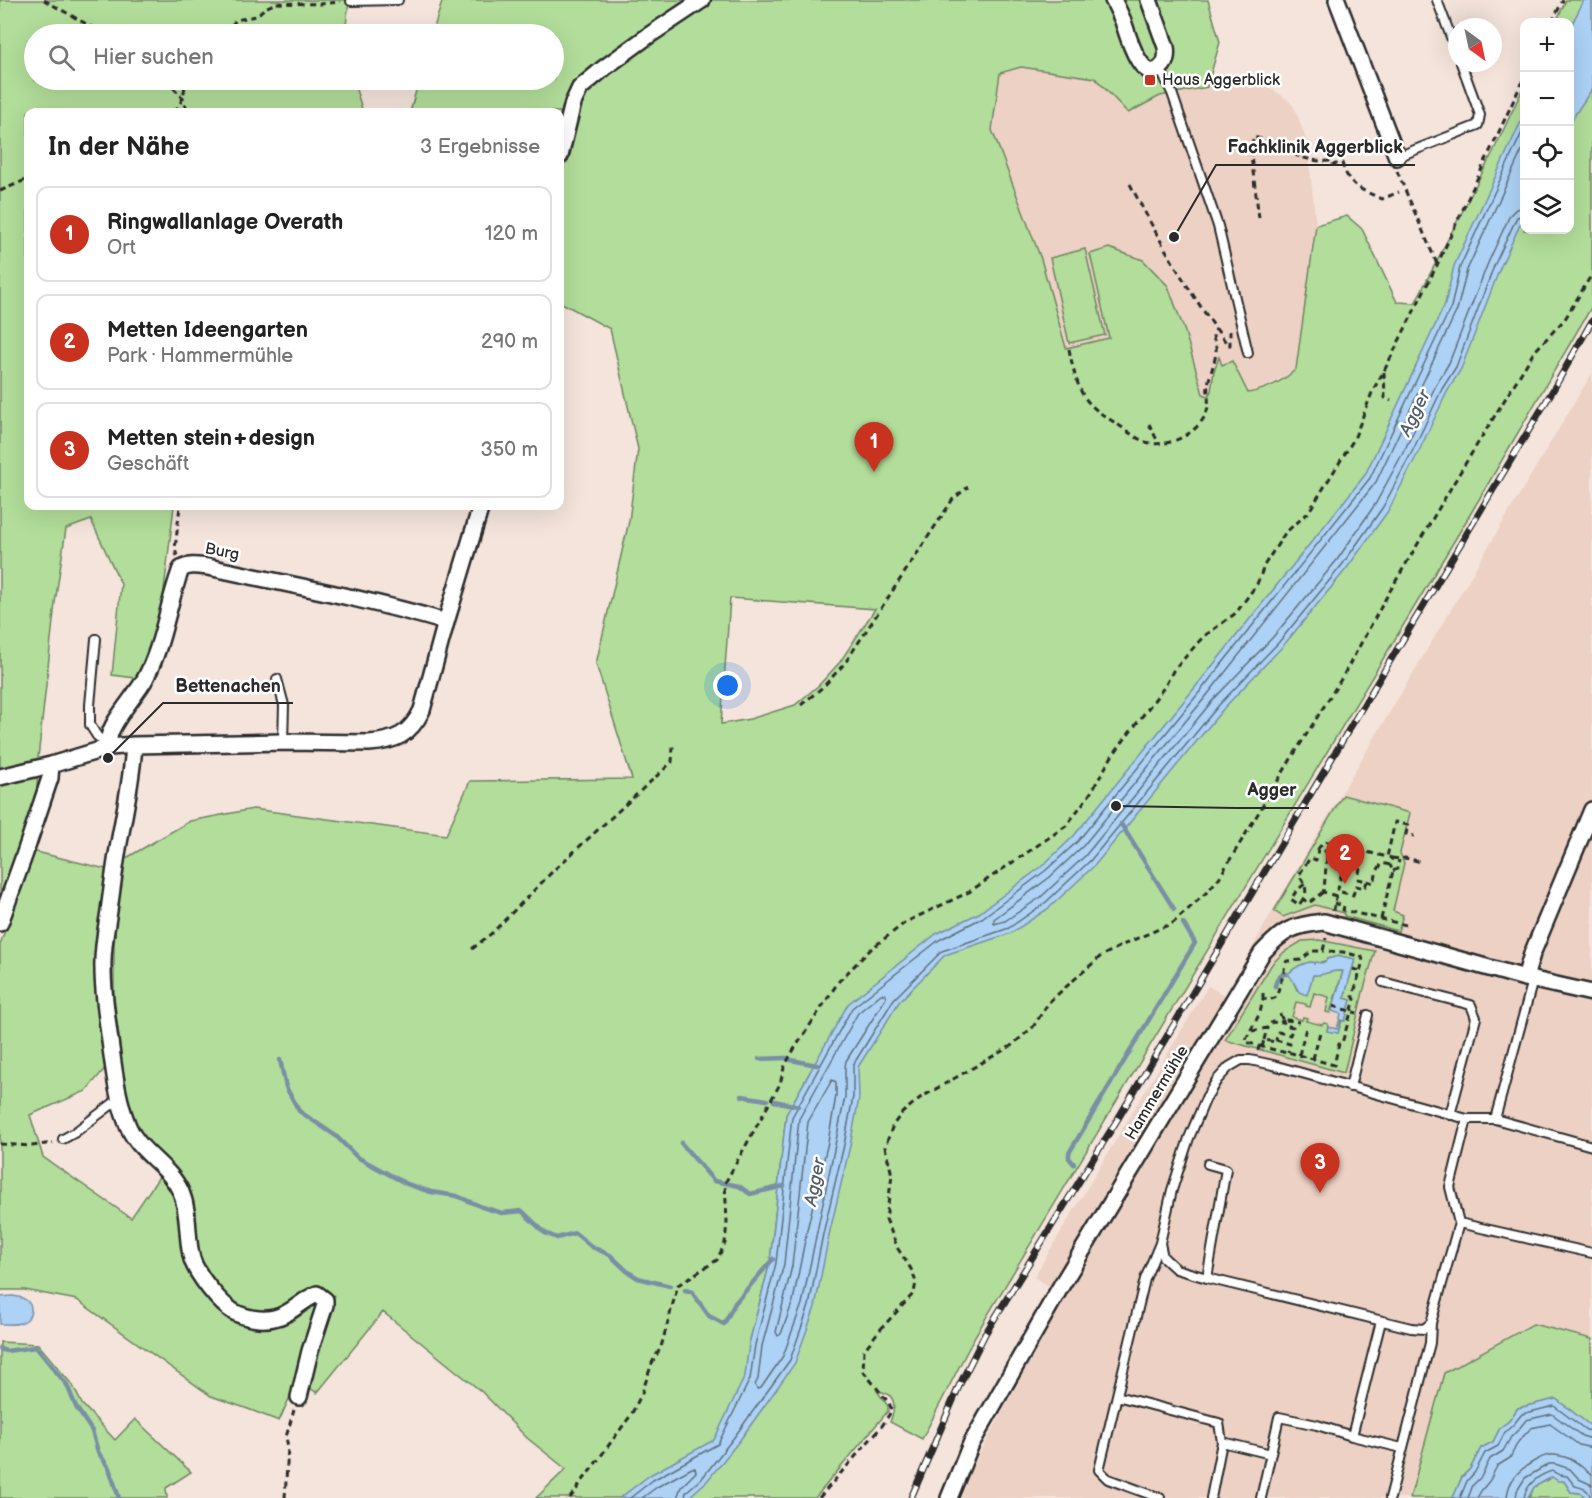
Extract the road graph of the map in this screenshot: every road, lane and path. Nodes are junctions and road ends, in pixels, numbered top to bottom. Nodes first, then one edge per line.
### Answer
1 (44, 0) edge
2 (398, 0) edge
3 (702, 0) edge
4 (1113, 0) edge
5 (1149, 0) edge
6 (1337, 0) edge
7 (1437, 0) edge
8 (1563, 0) edge
9 (351, 1) edge
10 (1554, 18) edge
11 (86, 24) edge
12 (233, 24) edge
13 (1448, 29) edge
14 (1160, 68) junction
15 (1464, 72) edge
16 (1520, 87) edge
17 (175, 90) edge
18 (184, 90) edge
19 (183, 98) junction
20 (177, 108) edge
21 (187, 108) edge
22 (564, 140) edge
23 (1397, 157) junction
24 (24, 181) edge
25 (1130, 184) dead end
26 (0, 191) edge
27 (1399, 192) dead end
28 (1259, 218) dead end
29 (1437, 265) junction
30 (1592, 274) edge
31 (1230, 324) dead end
32 (1216, 330) junction
33 (1069, 349) dead end
34 (1248, 353) dead end
35 (1384, 371) junction
36 (1391, 401) dead end
37 (1149, 424) dead end
38 (1159, 444) junction
39 (968, 488) dead end
40 (180, 510) edge
41 (480, 510) edge
42 (181, 569) junction
43 (446, 622) junction
44 (96, 639) dead end
45 (277, 679) dead end
46 (801, 705) dead end
47 (283, 742) junction
48 (134, 745) junction
49 (674, 746) dead end
50 (110, 747) junction
51 (51, 765) junction
52 (0, 777) edge
53 (1592, 810) edge
54 (1414, 836) dead end
55 (1318, 849) junction
56 (1387, 857) junction
57 (1392, 858) junction
58 (1400, 860) junction
59 (1316, 861) junction
60 (1422, 862) dead end
61 (1341, 863) junction
62 (1325, 865) junction
63 (1347, 865) junction
64 (1390, 865) junction
65 (1342, 871) junction
66 (1393, 871) junction
67 (1367, 881) junction
68 (1305, 884) junction
69 (1337, 891) junction
70 (1323, 892) junction
71 (1303, 899) junction
72 (1334, 903) dead end
73 (1381, 919) junction
74 (0, 923) edge
75 (1330, 923) junction
76 (1406, 925) dead end
77 (472, 949) dead end
78 (1323, 951) junction
79 (1353, 969) dead end
80 (1360, 971) junction
81 (1529, 979) junction
82 (1383, 982) dead end
83 (1265, 993) dead end
84 (1592, 993) edge
85 (1263, 999) junction
86 (1333, 1006) dead end
87 (1350, 1011) junction
88 (1280, 1014) dead end
89 (1368, 1016) dead end
90 (1283, 1021) junction
91 (1299, 1022) dead end
92 (1267, 1028) junction
93 (1306, 1028) dead end
94 (1250, 1032) junction
95 (1320, 1032) dead end
96 (1246, 1039) dead end
97 (1264, 1040) junction
98 (1276, 1040) junction
99 (1288, 1052) junction
100 (1299, 1055) junction
101 (1313, 1059) junction
102 (1350, 1087) junction
103 (119, 1099) junction
104 (1450, 1115) junction
105 (1467, 1119) junction
106 (1495, 1119) junction
107 (63, 1138) joint
108 (0, 1144) edge
109 (1592, 1146) edge
110 (1208, 1164) dead end
111 (1459, 1223) junction
112 (1160, 1243) junction
113 (1592, 1253) edge
114 (1207, 1278) junction
115 (1381, 1321) junction
116 (1431, 1323) junction
117 (1117, 1396) junction
118 (299, 1397) joint
119 (1352, 1436) junction
120 (1222, 1442) junction
121 (1402, 1448) junction
122 (1271, 1454) junction
123 (285, 1498) edge
124 (570, 1498) edge
125 (819, 1498) edge
126 (949, 1498) edge
127 (1160, 1498) edge
128 (1211, 1498) edge
129 (1262, 1498) edge
130 (1390, 1498) edge

1 - 11 path
2 - 9 lane
3 - 22 street
4 - 14 street
5 - 14 street
6 - 23 street
7 - 13 lane
8 - 10 path
9 - 12 path
14 - 34 lane
15 - 23 lane
16 - 29 path
17 - 19 path
18 - 19 path
19 - 20 path
19 - 21 path
23 - 29 path
24 - 26 path
25 - 32 path
27 - 28 path
29 - 35 path
30 - 125 path
31 - 32 path
32 - 38 path
33 - 38 path
35 - 36 path
35 - 124 path
37 - 38 path
39 - 46 path
40 - 42 path
41 - 43 street
42 - 43 street, Burg
42 - 50 street
43 - 47 street
44 - 50 lane
45 - 47 lane
47 - 48 street
48 - 50 street
48 - 103 street
49 - 77 path
50 - 51 street
51 - 52 street
51 - 74 street
53 - 81 street
54 - 56 path
55 - 59 path
55 - 61 path
55 - 62 path
56 - 57 path
56 - 63 path
57 - 58 path
57 - 64 path
58 - 60 path
58 - 66 path
59 - 62 path
59 - 68 path
61 - 63 path
61 - 65 path
62 - 70 path
63 - 65 path
63 - 67 path
64 - 66 path
64 - 67 path
65 - 69 path
66 - 73 path
67 - 69 path
68 - 71 path
68 - 71 path
69 - 70 path
70 - 71 path
72 - 73 path
73 - 76 path
75 - 78 path
75 - 81 street, Hammermühle
75 - 126 street, Hammermühle
78 - 80 path
78 - 85 path
79 - 80 path
80 - 87 path
81 - 84 street, Hammermühle
81 - 106 lane
82 - 104 lane
83 - 85 path
85 - 94 path
86 - 87 path
87 - 101 path
88 - 90 path
89 - 102 lane
90 - 91 path
90 - 92 path
90 - 98 path
92 - 94 path
92 - 97 path
93 - 100 path
94 - 96 path
95 - 101 path
97 - 98 path
97 - 99 path
98 - 99 path
99 - 100 path
100 - 101 path
102 - 104 lane
102 - 112 lane
103 - 107 lane
103 - 118 street
104 - 105 lane
105 - 106 lane
105 - 111 lane
106 - 109 lane
107 - 108 path
110 - 114 lane
111 - 113 lane
111 - 116 lane
112 - 114 lane
112 - 117 lane
114 - 115 lane
115 - 116 lane
115 - 119 lane
116 - 121 lane
117 - 120 lane
117 - 127 lane
118 - 123 path
119 - 121 lane
119 - 122 lane
120 - 122 lane
120 - 128 lane
121 - 130 lane
122 - 129 lane

